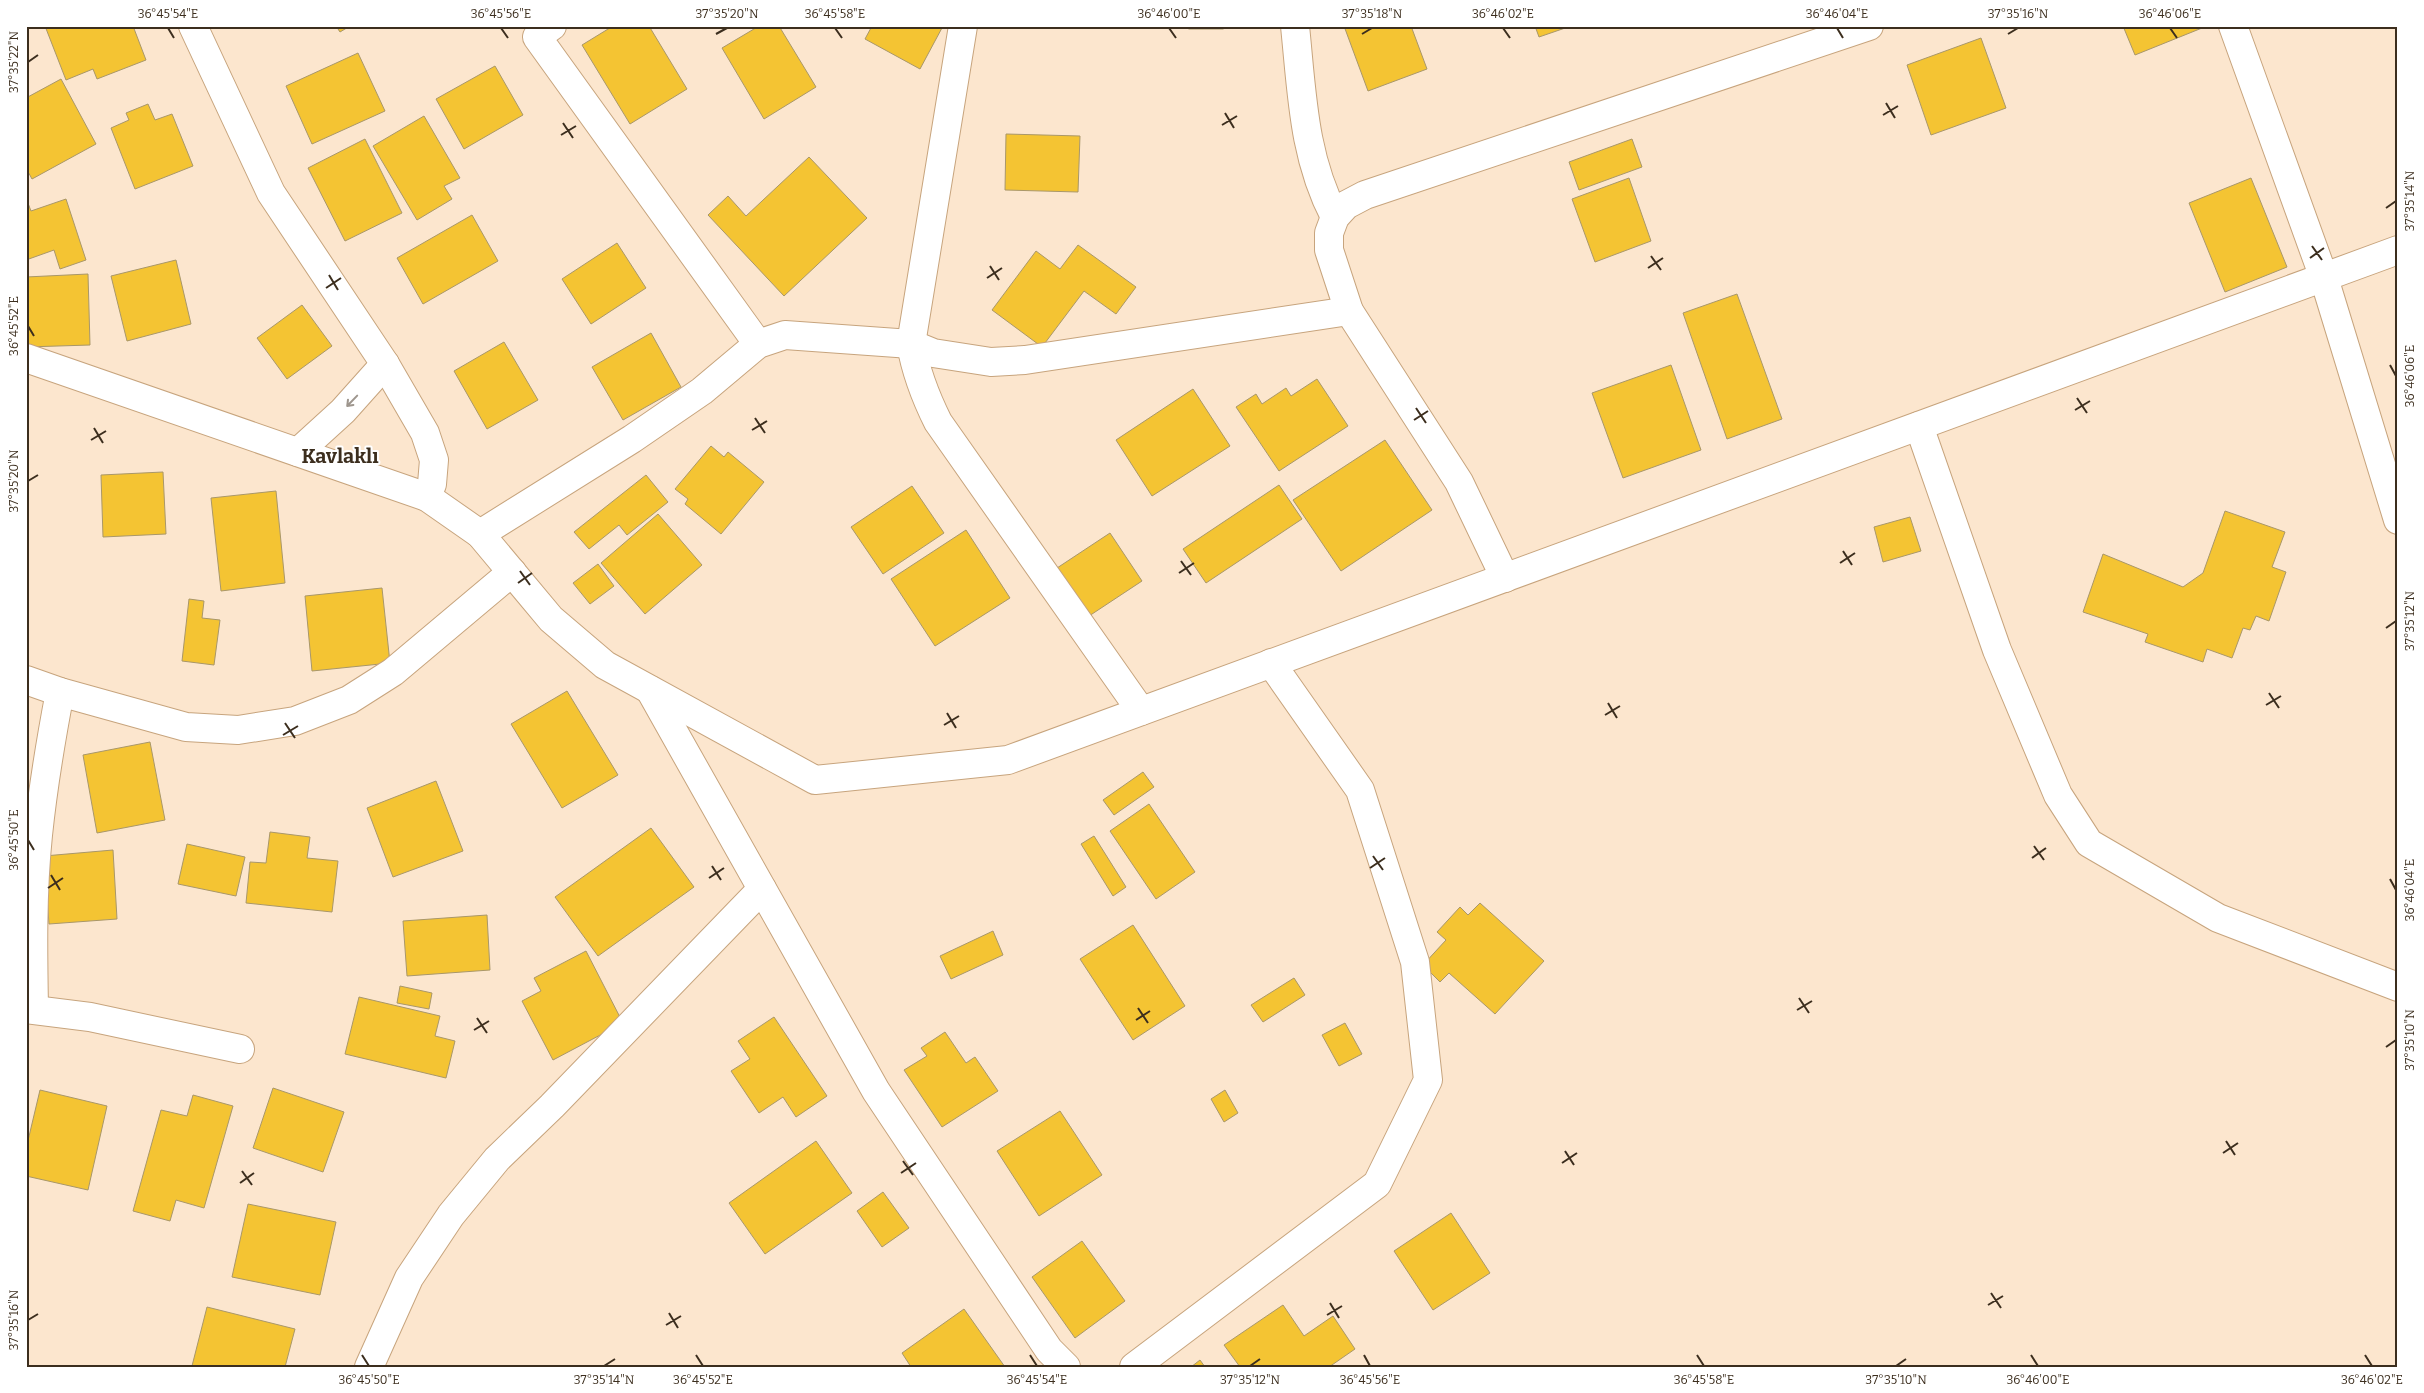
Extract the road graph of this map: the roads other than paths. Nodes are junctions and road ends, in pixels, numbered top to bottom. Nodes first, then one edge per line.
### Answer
1 (193, 26) edge
2 (963, 26) edge
3 (1295, 26) edge
4 (1869, 26) edge
5 (2233, 26) edge
6 (539, 30) edge
7 (1335, 217) junction
8 (2398, 250) edge
9 (2324, 278) junction
10 (1349, 311) junction
11 (758, 344) junction
12 (911, 344) junction
13 (26, 358) edge
14 (384, 364) junction
15 (1919, 426) junction
16 (298, 452) junction
17 (427, 498) junction
18 (2398, 520) edge
19 (480, 534) junction
20 (512, 572) junction
21 (1505, 578) junction
22 (1271, 663) junction
23 (26, 680) edge
24 (649, 690) junction
25 (60, 692) junction
26 (1141, 711) junction
27 (762, 889) junction
28 (2398, 987) edge
29 (30, 1009) edge
30 (240, 1049) dead end
31 (369, 1367) edge
32 (1066, 1367) edge
33 (1134, 1367) edge

1 - 14 street
2 - 12 street
3 - 7 street
4 - 7 street
5 - 9 street
6 - 11 street
7 - 10 street
8 - 9 street
9 - 15 street
9 - 18 street
10 - 12 street
10 - 21 street
11 - 12 street
11 - 19 street
12 - 26 street
13 - 16 street
14 -> 16 street
14 - 17 street
15 - 21 street
15 - 28 street
16 - 17 street
17 - 19 street
19 - 20 street
20 - 24 street
20 - 25 street
21 - 22 street
22 - 26 street
22 - 33 street
23 - 25 street
24 - 26 street
24 - 27 street
25 - 29 street
27 - 31 street
27 - 32 street
29 - 30 street

